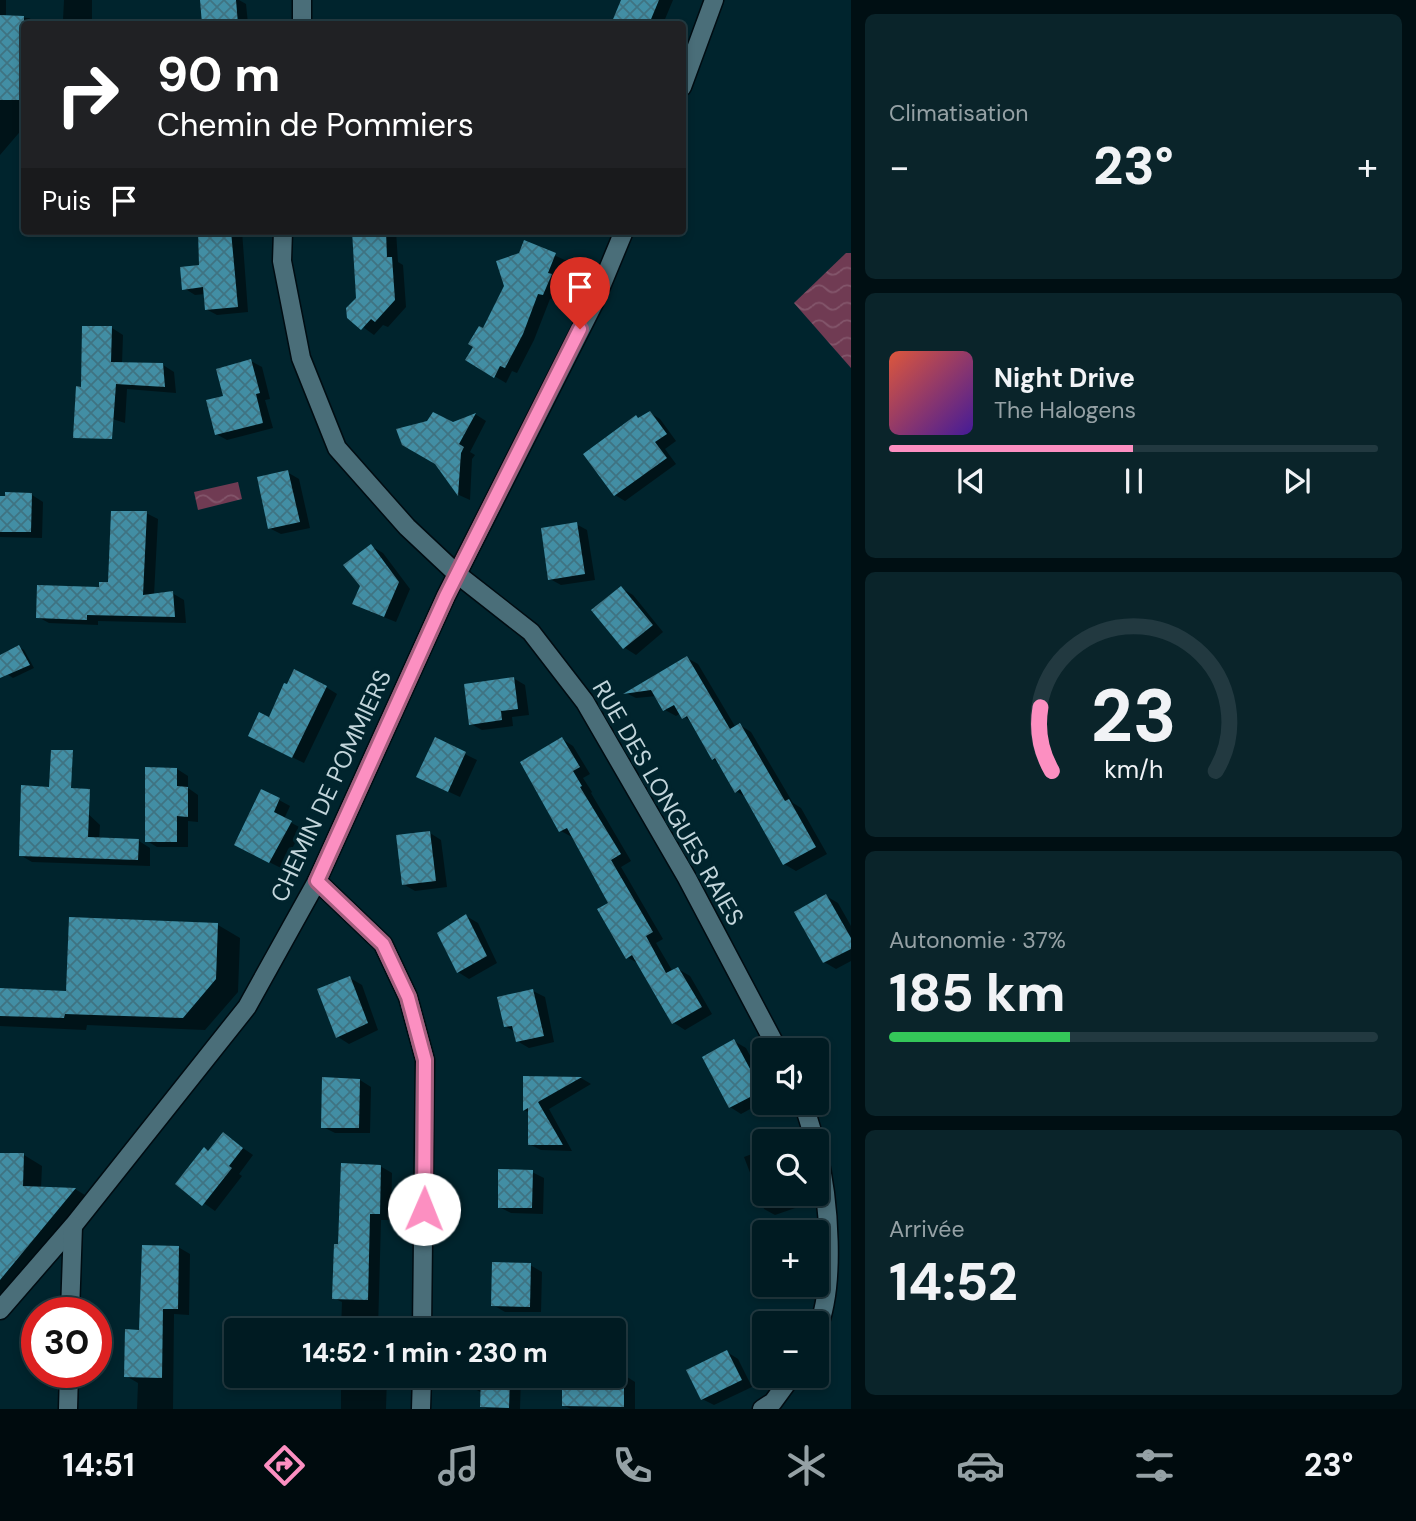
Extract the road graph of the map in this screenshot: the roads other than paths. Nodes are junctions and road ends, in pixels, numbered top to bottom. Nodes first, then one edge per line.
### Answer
1 (302, 0) edge
2 (714, 0) edge
3 (302, 21) edge
4 (686, 76) edge
5 (283, 235) edge
6 (622, 235) edge
7 (457, 573) junction
8 (317, 881) junction
9 (772, 1038) edge
10 (825, 1206) edge
11 (73, 1226) junction
12 (71, 1297) edge
13 (0, 1310) edge
14 (825, 1311) edge
15 (422, 1318) edge
16 (69, 1388) edge
17 (422, 1388) edge
18 (783, 1388) edge
19 (68, 1409) edge
20 (421, 1409) edge
21 (762, 1409) edge

1 - 3 street
2 - 4 street
5 - 7 street, RUE DES LONGUES RAIES
6 - 7 street, CHEMIN DE POMMIERS
7 - 8 street, CHEMIN DE POMMIERS
7 - 9 street, RUE DES LONGUES RAIES
8 - 11 street, CHEMIN DE POMMIERS
8 - 15 street
10 - 14 street
11 - 12 street
11 - 13 street, CHEMIN DE POMMIERS
16 - 19 street
17 - 20 street
18 - 21 street

